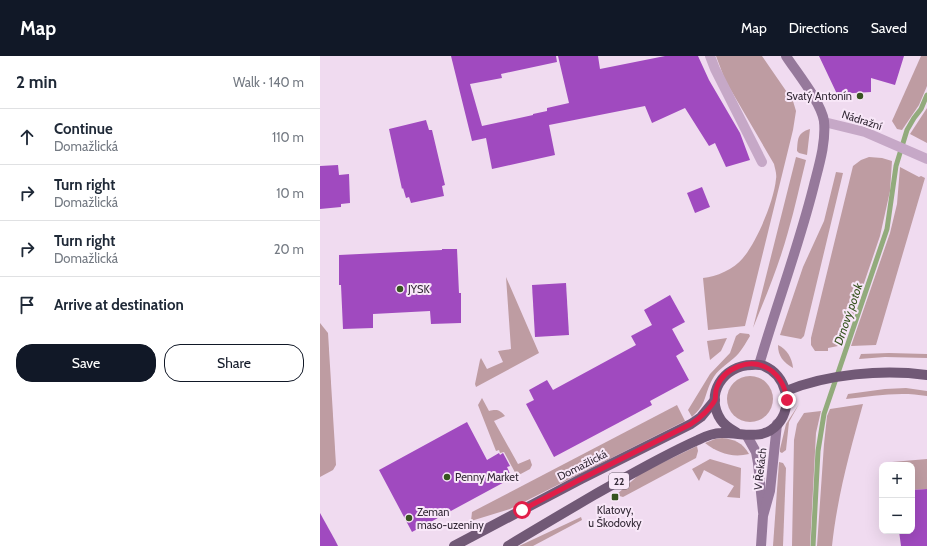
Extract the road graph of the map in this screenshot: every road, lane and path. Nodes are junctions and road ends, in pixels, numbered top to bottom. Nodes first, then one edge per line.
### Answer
1 (710, 56) edge
2 (786, 56) edge
3 (824, 122) junction
4 (926, 159) edge
5 (762, 162) dead end
6 (759, 365) junction
7 (927, 375) edge
8 (786, 391) junction
9 (715, 400) junction
10 (778, 424) junction
11 (742, 434) junction
12 (763, 516) junction
13 (454, 546) edge
14 (508, 546) edge
15 (761, 546) edge

1 - 5 street
2 - 3 street, Nádražní
3 - 4 street, Nádražní
3 - 6 street
6 - 8 main road
6 - 9 main road, Domažlická / 22
7 - 8 main road
8 - 10 main road
9 - 11 main road
9 - 13 main road, Domažlická / 22
10 - 11 main road, 22
10 - 12 street, V Řekách
11 - 12 street, V Řekách
11 - 14 main road, 22
12 - 15 street, V Řekách

